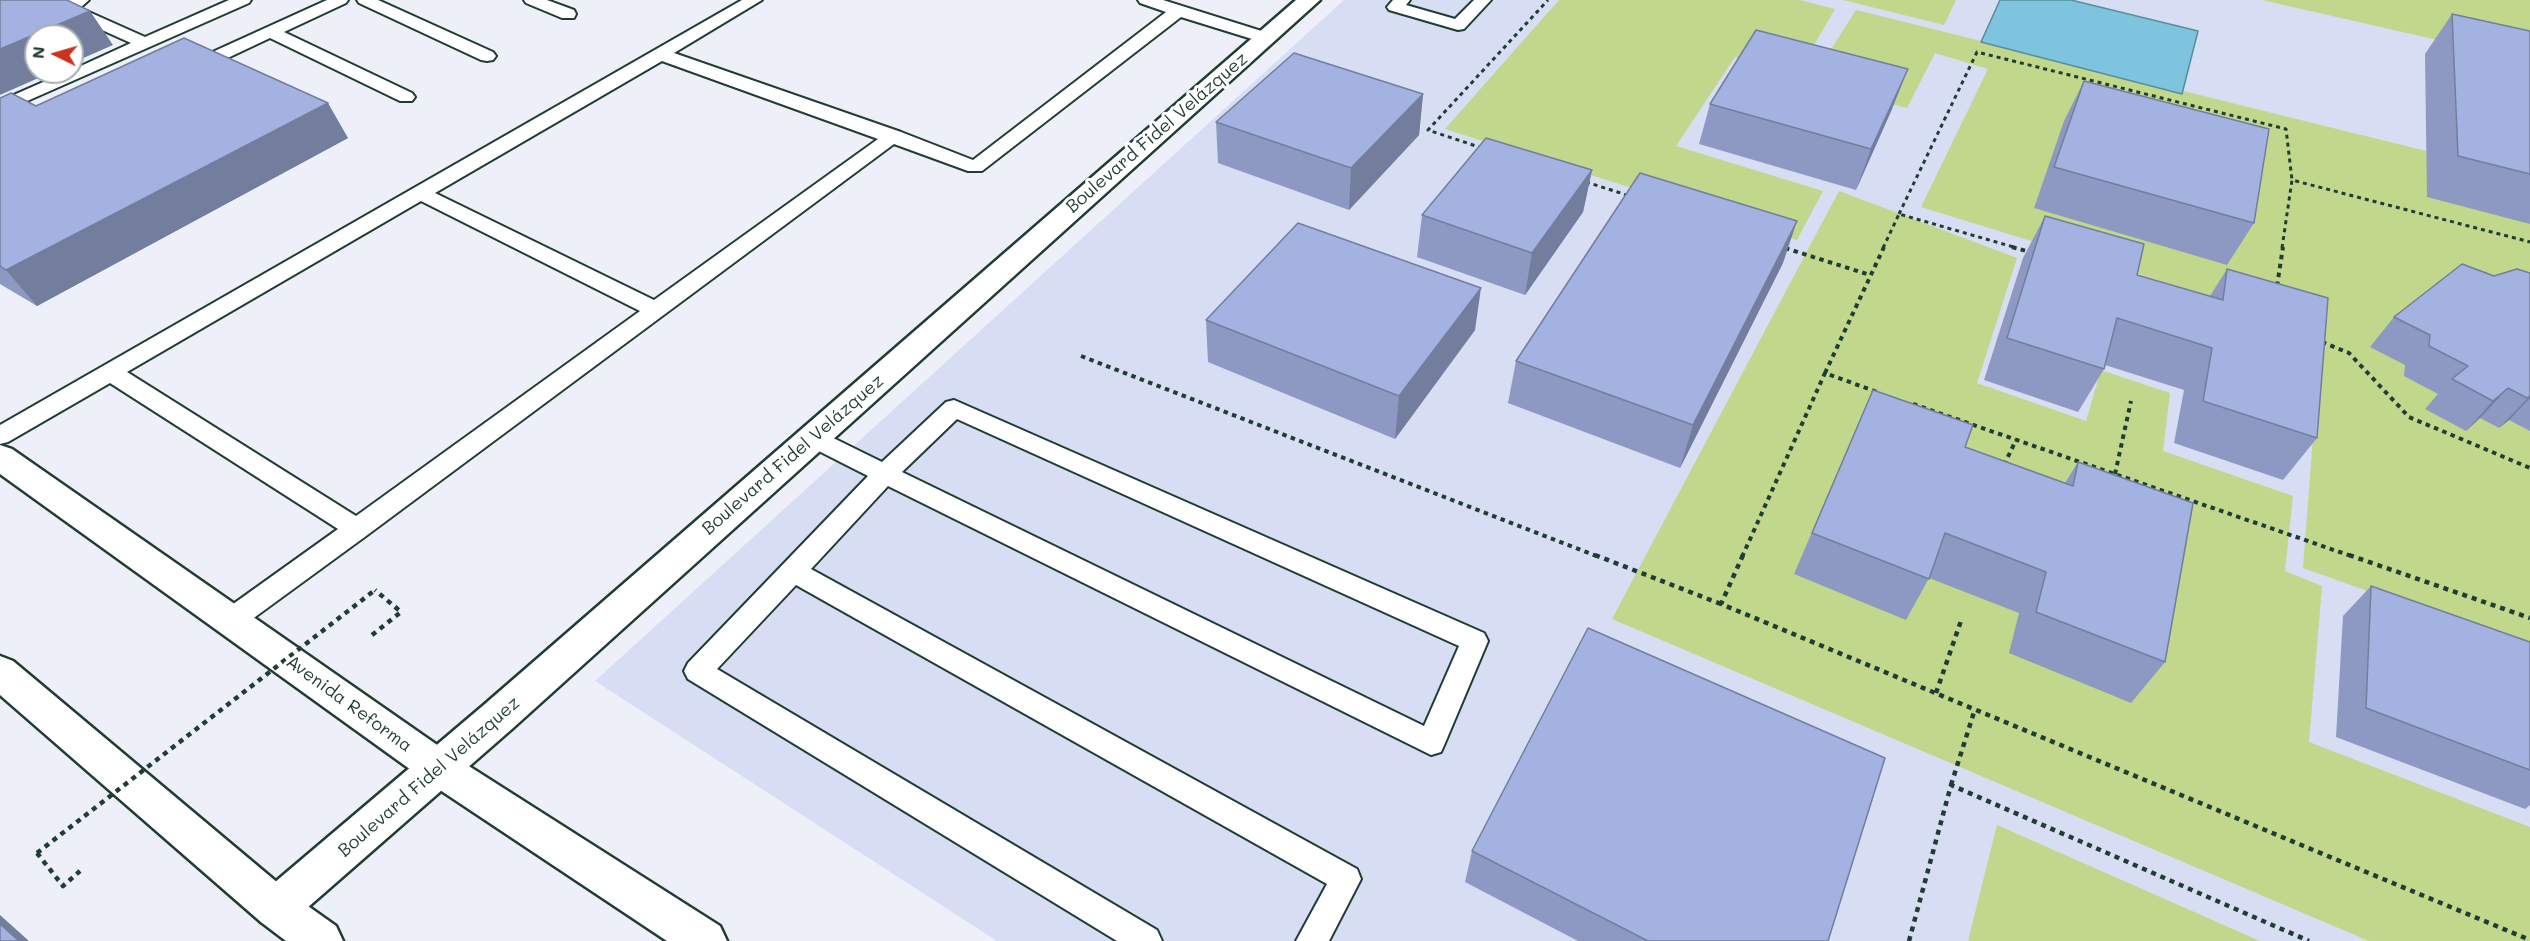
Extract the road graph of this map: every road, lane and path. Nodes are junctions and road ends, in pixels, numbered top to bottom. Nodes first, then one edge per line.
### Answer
1 (81, 0) edge
2 (209, 0) edge
3 (243, 0) edge
4 (340, 0) edge
5 (365, 0) edge
6 (532, 0) edge
7 (754, 0) edge
8 (1146, 0) edge
9 (1308, 0) edge
10 (1402, 0) edge
11 (1483, 0) edge
12 (1548, 0) edge
13 (226, 8) junction
14 (1179, 10) junction
15 (568, 14) dead end
16 (270, 32) junction
17 (1265, 38) junction
18 (144, 43) junction
19 (660, 54) junction
20 (487, 56) dead end
21 (175, 76) edge
22 (406, 97) dead end
23 (0, 108) edge
24 (894, 136) junction
25 (1485, 149) edge
26 (1576, 179) edge
27 (2292, 180) junction
28 (420, 193) junction
29 (1632, 197) edge
30 (1899, 214) junction
31 (2530, 242) edge
32 (1779, 246) edge
33 (2032, 253) edge
34 (1870, 275) junction
35 (2277, 287) edge
36 (656, 310) junction
37 (2316, 340) edge
38 (1081, 356) dead end
39 (110, 372) junction
40 (1825, 373) junction
41 (1881, 393) edge
42 (1904, 401) edge
43 (2131, 401) dead end
44 (0, 436) edge
45 (813, 438) junction
46 (2016, 440) junction
47 (0, 457) edge
48 (2530, 468) edge
49 (885, 474) junction
50 (2000, 474) edge
51 (2115, 474) junction
52 (357, 529) junction
53 (793, 571) junction
54 (1721, 604) junction
55 (1962, 618) dead end
56 (2530, 618) edge
57 (231, 620) junction
58 (372, 635) dead end
59 (0, 672) edge
60 (1936, 693) junction
61 (1975, 709) junction
62 (439, 768) junction
63 (1951, 785) junction
64 (80, 871) dead end
65 (276, 908) junction
66 (2530, 940) edge
67 (321, 941) edge
68 (705, 941) edge
69 (1146, 941) edge
70 (1312, 941) edge
71 (1909, 941) edge
72 (2309, 941) edge

1 - 18 lane
2 - 13 lane
3 - 13 lane
4 - 16 lane
5 - 20 lane
6 - 15 lane
7 - 19 lane
8 - 14 lane
9 - 17 street, Boulevard Fidel Velázquez
10 - 11 lane
12 - 25 path
13 - 18 lane
14 - 17 lane
14 - 24 lane
16 - 21 lane
16 - 22 lane
17 - 45 street, Boulevard Fidel Velázquez
18 - 23 lane
19 - 24 lane
19 - 28 lane
24 - 36 lane
26 - 29 path
27 - 30 path
27 - 31 path
27 - 35 path
28 - 36 lane
28 - 39 lane
30 - 33 path
30 - 34 path
32 - 34 path
34 - 40 path
36 - 52 lane
37 - 48 path
38 - 54 path
39 - 44 lane
39 - 52 lane
40 - 41 path
40 - 54 path
42 - 46 path
43 - 51 path
45 - 49 lane
45 - 62 street, Boulevard Fidel Velázquez
46 - 50 path
46 - 51 path
47 - 57 street, Avenida Reforma
49 - 49 lane
49 - 53 lane
51 - 56 path
52 - 57 lane
53 - 69 lane
53 - 70 lane
54 - 60 path
55 - 60 path
57 - 62 street, Avenida Reforma
58 - 64 path, bridge
59 - 65 street
60 - 61 path
61 - 63 path
61 - 66 path
62 - 65 street, Boulevard Fidel Velázquez
62 - 68 street, Avenida Reforma
63 - 71 path
63 - 72 path
65 - 67 street

